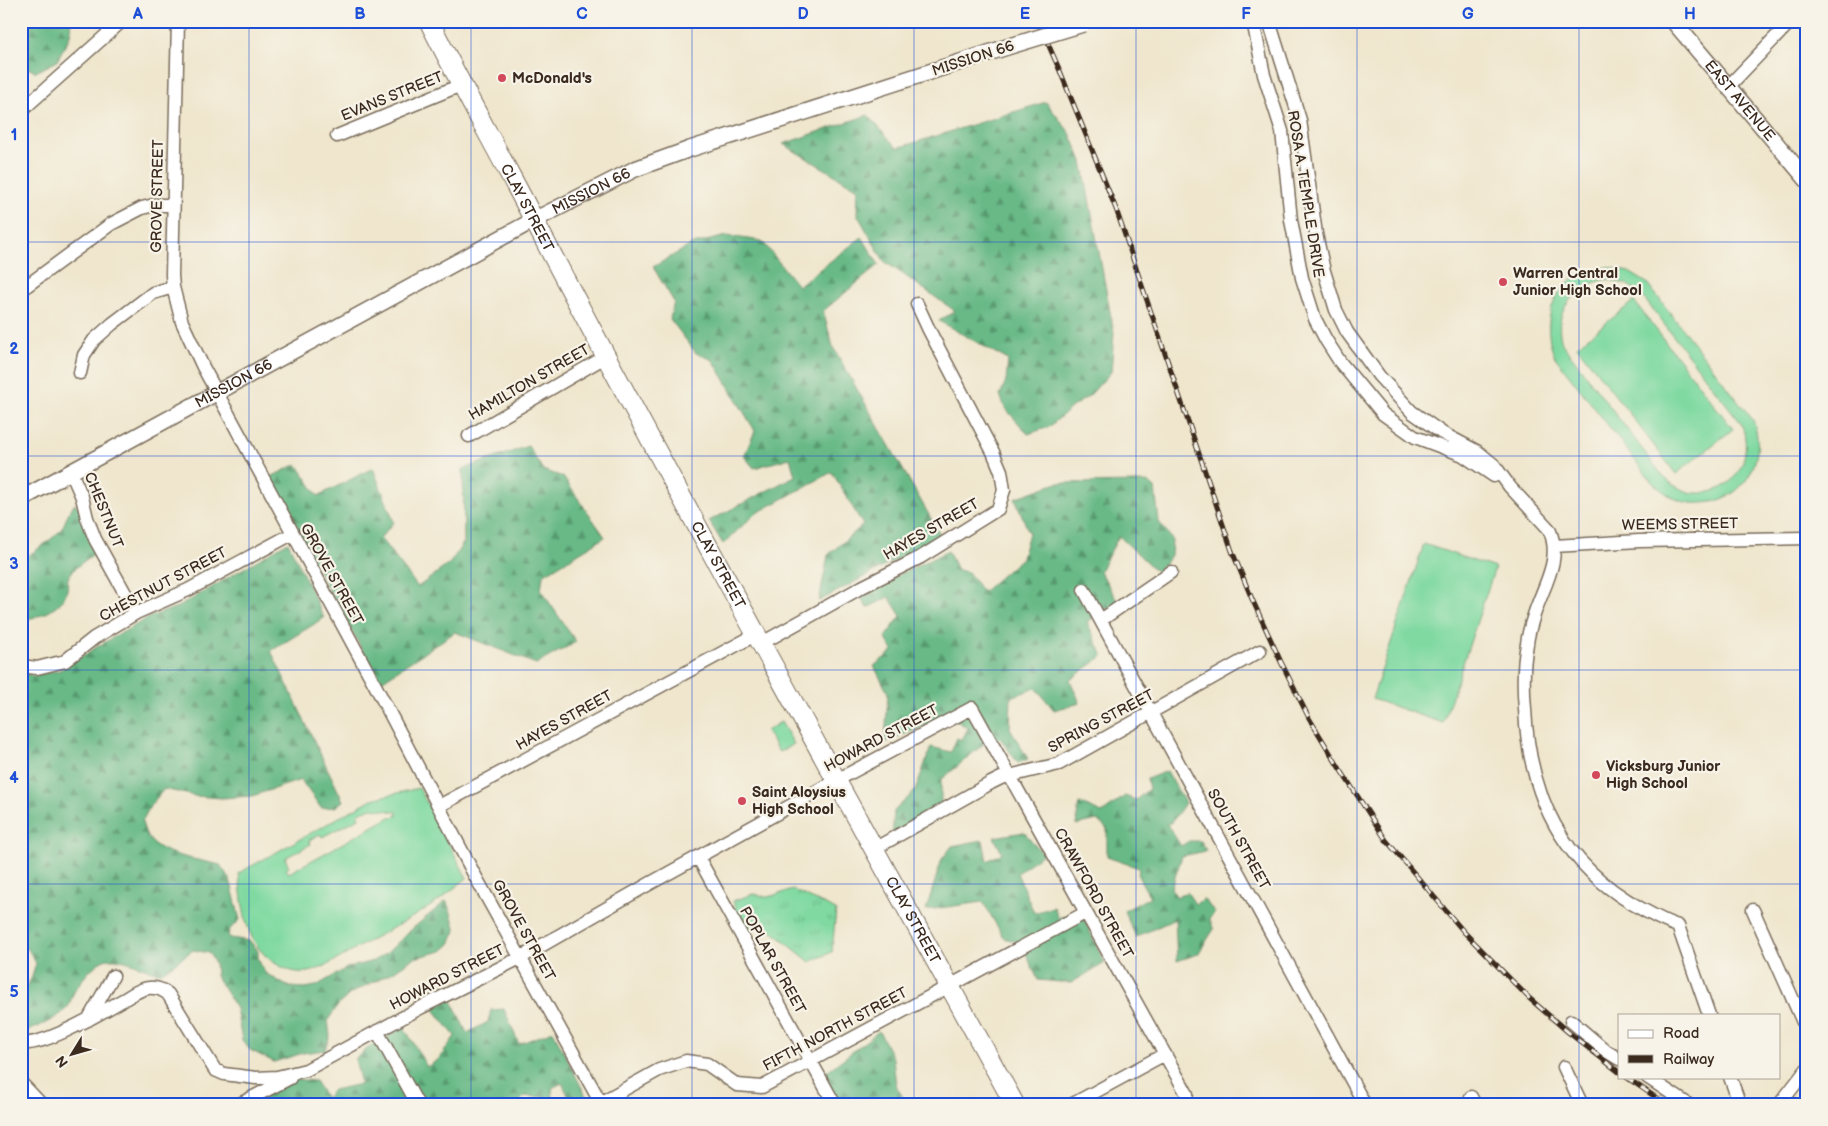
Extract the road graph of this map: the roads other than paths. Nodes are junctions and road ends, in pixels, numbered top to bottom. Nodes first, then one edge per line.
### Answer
1 (122, 21) edge
2 (178, 21) edge
3 (429, 21) edge
4 (1253, 21) edge
5 (1269, 21) edge
6 (1672, 21) edge
7 (1791, 21) edge
8 (1087, 22) edge
9 (460, 85) junction
10 (1728, 87) junction
11 (21, 111) edge
12 (337, 136) dead end
13 (1807, 180) edge
14 (172, 205) junction
15 (534, 220) junction
16 (173, 287) junction
17 (21, 290) edge
18 (917, 304) dead end
19 (605, 357) junction
20 (80, 373) dead end
21 (217, 392) junction
22 (469, 436) dead end
23 (71, 472) junction
24 (1510, 487) junction
25 (21, 499) edge
26 (292, 534) junction
27 (1807, 538) edge
28 (1554, 546) junction
29 (1171, 572) dead end
30 (1084, 590) dead end
31 (136, 613) junction
32 (1101, 620) junction
33 (759, 638) junction
34 (1260, 651) dead end
35 (21, 666) edge
36 (972, 708) joint
37 (1151, 712) junction
38 (1011, 777) junction
39 (837, 780) junction
40 (439, 806) junction
41 (874, 849) junction
42 (698, 858) junction
43 (1753, 910) dead end
44 (1085, 913) junction
45 (520, 958) junction
46 (113, 976) dead end
47 (949, 986) junction
48 (1709, 1014) edge
49 (88, 1020) junction
50 (1571, 1021) dead end
51 (377, 1031) junction
52 (1807, 1032) edge
53 (21, 1043) edge
54 (1165, 1054) junction
55 (1618, 1058) edge
56 (810, 1061) junction
57 (1564, 1067) dead end
58 (1807, 1069) edge
59 (306, 1070) junction
60 (1648, 1078) edge
61 (1730, 1078) edge
62 (21, 1083) edge
63 (1188, 1094) dead end
64 (599, 1104) edge
65 (42, 1105) edge
66 (238, 1105) edge
67 (418, 1105) edge
68 (834, 1105) edge
69 (1015, 1105) edge
70 (1071, 1105) edge
71 (1365, 1105) edge
72 (1582, 1105) edge
73 (1689, 1105) edge
74 (1740, 1105) edge
75 (1779, 1105) edge

1 - 11 street
2 - 14 street, GROVE STREET
3 - 9 main road, CLAY STREET
4 - 24 street, ROSA A. TEMPLE DRIVE
5 - 24 street, ROSA A. TEMPLE DRIVE
6 - 10 street, EAST AVENUE
7 - 10 street
8 - 15 street, MISSION 66, bridge
9 - 12 street, EVANS STREET
9 - 15 main road, CLAY STREET
10 - 13 street, EAST AVENUE
14 - 16 street, GROVE STREET
14 - 17 street
15 - 19 main road, CLAY STREET
15 - 21 street, MISSION 66
16 - 20 street
16 - 21 street, GROVE STREET
18 - 33 street, HAYES STREET
19 - 22 street, HAMILTON STREET
19 - 33 main road, CLAY STREET
21 - 23 street, MISSION 66
21 - 26 street, GROVE STREET
23 - 25 street, MISSION 66
23 - 31 street, CHESTNUT
24 - 28 street, ROSA A. TEMPLE DRIVE
26 - 31 street, CHESTNUT STREET
26 - 40 street, GROVE STREET
27 - 28 street, WEEMS STREET
28 - 48 street
29 - 32 street
30 - 32 street, SOUTH STREET
31 - 35 street, CHESTNUT STREET
32 - 37 street, SOUTH STREET
33 - 39 main road, CLAY STREET
33 - 40 street, HAYES STREET
34 - 37 street, SPRING STREET
36 - 38 street, CRAWFORD STREET
36 - 39 street, HOWARD STREET
37 - 38 street, SPRING STREET
37 - 71 street, SOUTH STREET
38 - 41 street, SPRING STREET
38 - 44 street, CRAWFORD STREET
39 - 41 main road, CLAY STREET
39 - 42 street, HOWARD STREET
40 - 45 street, GROVE STREET
41 - 47 main road, CLAY STREET
42 - 45 street, HOWARD STREET
42 - 56 street, POPLAR STREET
43 - 52 street
44 - 47 street, FIFTH NORTH STREET
44 - 54 street, CRAWFORD STREET
45 - 51 street, HOWARD STREET
45 - 64 street, GROVE STREET
46 - 49 street
47 - 56 street, FIFTH NORTH STREET
47 - 69 main road, CLAY STREET
49 - 53 street, HOWARD STREET
49 - 59 street, HOWARD STREET
50 - 55 street
51 - 59 street, HOWARD STREET
51 - 67 street
54 - 63 street, CRAWFORD STREET
54 - 70 street
56 - 64 street, FIFTH NORTH STREET
56 - 68 street, POPLAR STREET
57 - 72 street
58 - 75 street
59 - 66 street
60 - 73 street
61 - 74 street
62 - 65 street

